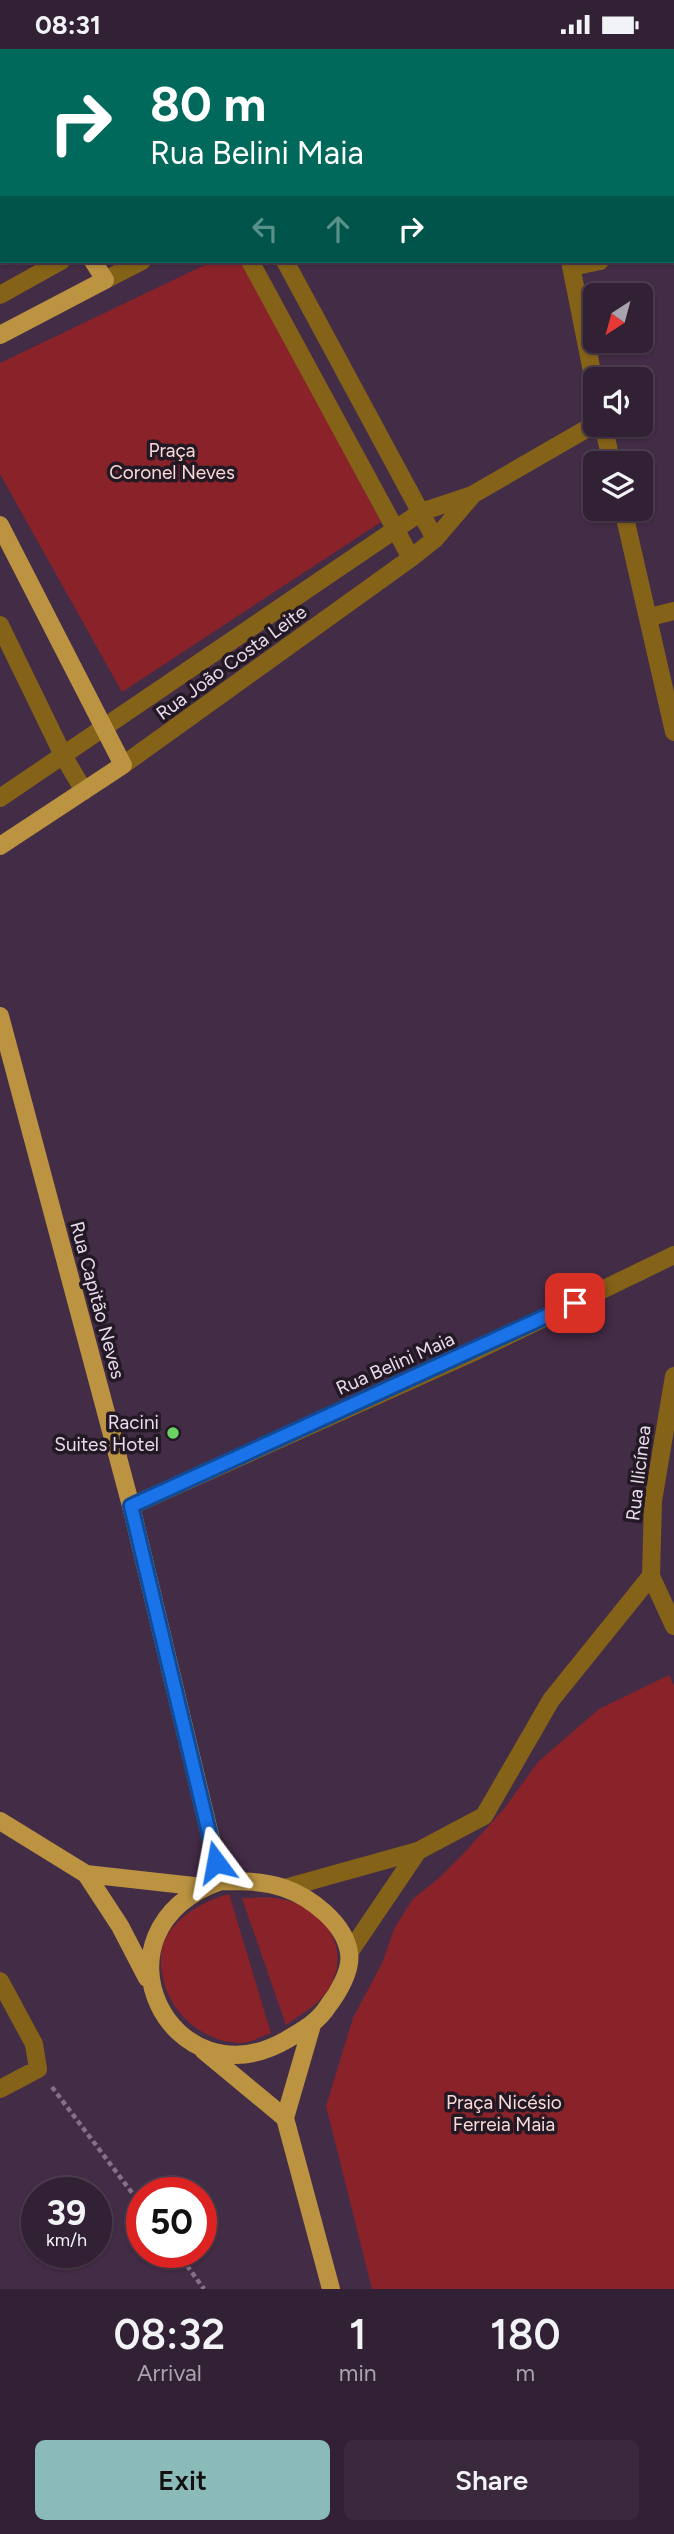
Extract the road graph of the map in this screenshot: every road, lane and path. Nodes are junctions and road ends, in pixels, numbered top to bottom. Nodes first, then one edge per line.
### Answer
1 (57, 263) edge
2 (94, 263) edge
3 (138, 263) edge
4 (251, 263) edge
5 (286, 263) edge
6 (571, 264) edge
7 (105, 280) junction
8 (0, 295) edge
9 (0, 335) edge
10 (591, 367) edge
11 (583, 431) edge
12 (472, 495) junction
13 (421, 512) junction
14 (627, 521) edge
15 (0, 525) edge
16 (396, 529) junction
17 (435, 539) junction
18 (411, 558) junction
19 (674, 611) edge
20 (650, 617) junction
21 (0, 625) edge
22 (103, 729) junction
23 (674, 732) edge
24 (64, 757) junction
25 (123, 765) junction
26 (84, 791) junction
27 (0, 797) edge
28 (0, 846) edge
29 (0, 1016) edge
30 (674, 1255) edge
31 (674, 1376) edge
32 (670, 1410) edge
33 (131, 1506) junction
34 (651, 1576) junction
35 (674, 1626) edge
36 (0, 1821) edge
37 (418, 1851) junction
38 (86, 1874) junction
39 (221, 1881) junction
40 (202, 1887) junction
41 (285, 1888) junction
42 (349, 1953) junction
43 (0, 1981) edge
44 (149, 1981) junction
45 (312, 2025) junction
46 (202, 2050) junction
47 (38, 2069) junction
48 (0, 2089) edge
49 (285, 2118) junction
50 (126, 2185) edge
51 (189, 2268) edge
52 (204, 2289) edge
53 (331, 2289) edge

1 - 8 street
2 - 7 main road
3 - 7 street
4 - 16 street
5 - 13 street
6 - 10 street
7 - 9 main road
11 - 12 street, Rua João Costa Leite
12 - 13 street, Rua João Costa Leite
12 - 17 street, Rua João Costa Leite
13 - 16 street, Rua João Costa Leite
13 - 17 street
14 - 20 street
15 - 22 main road
16 - 18 street
16 - 22 street, Rua João Costa Leite
17 - 18 street, Rua João Costa Leite
18 - 25 street, Rua João Costa Leite
19 - 20 street
20 - 23 street
21 - 24 street
22 - 24 street, Rua João Costa Leite
22 - 25 main road
24 - 26 street
24 - 27 street, Rua João Costa Leite
25 - 26 main road, Rua João Costa Leite
26 - 28 main road, Rua João Costa Leite
29 - 33 main road, Rua Capitão Neves
30 - 33 street, Rua Belini Maia
31 - 32 street, Rua Ilicínea
32 - 34 street, Rua Ilicínea
33 - 39 main road, Rua Capitão Neves
34 - 35 street
34 - 37 street
36 - 38 main road
37 - 41 street
37 - 42 street
38 - 40 main road
38 - 44 main road
39 - 40 main road
39 - 41 main road
40 - 44 main road
41 - 42 main road
42 - 45 main road
43 - 47 street
44 - 46 main road
45 - 46 main road
45 - 49 main road
46 - 49 main road
47 - 48 street
47 - 50 path
49 - 53 main road
51 - 52 path

